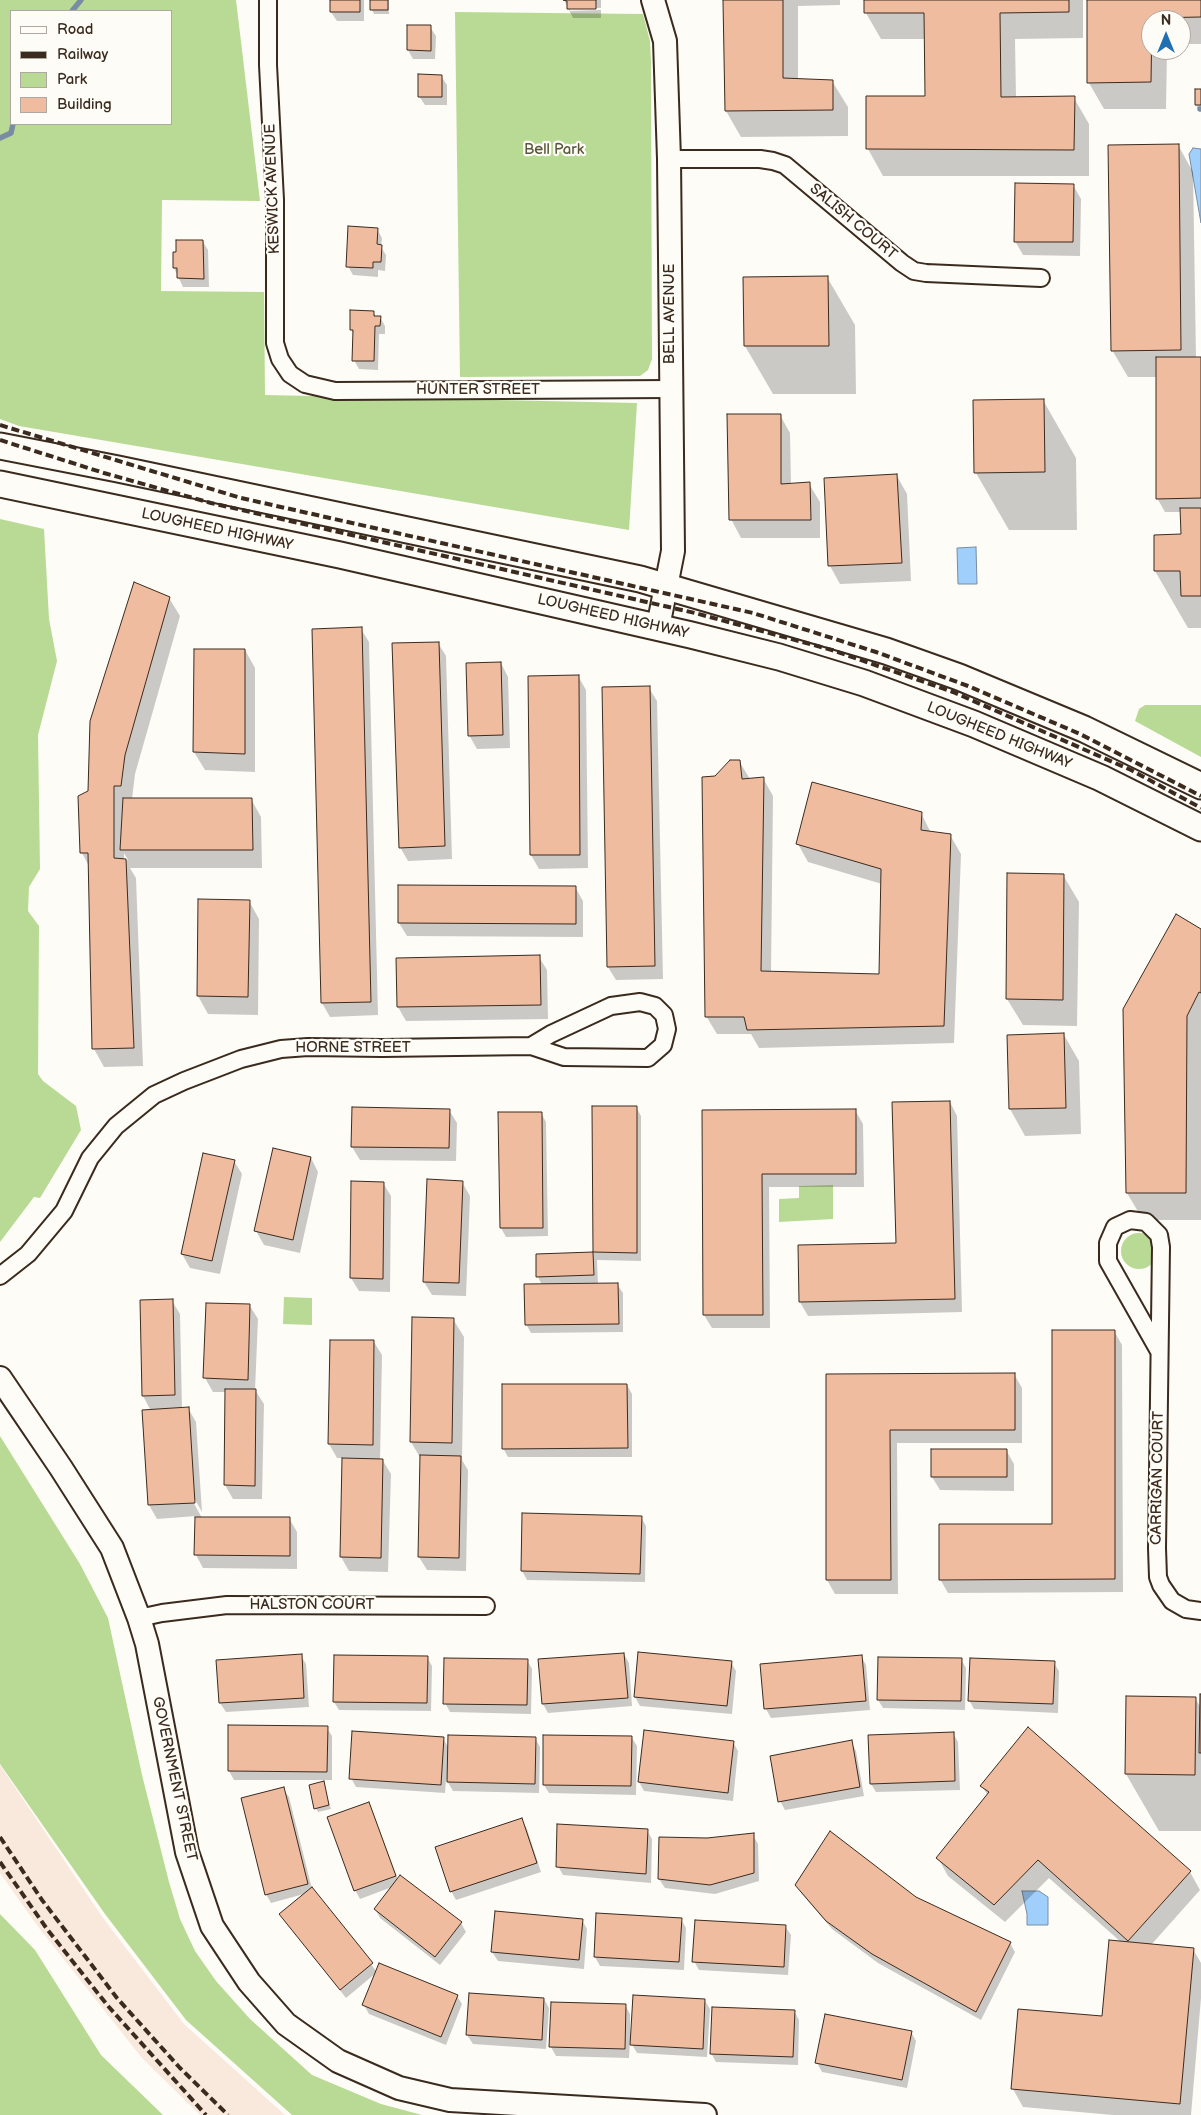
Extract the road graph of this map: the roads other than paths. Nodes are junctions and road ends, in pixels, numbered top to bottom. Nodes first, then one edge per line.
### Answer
1 (268, 0) edge
2 (653, 0) edge
3 (669, 159) junction
4 (1041, 278) dead end
5 (290, 374) joint
6 (670, 389) junction
7 (0, 446) edge
8 (0, 484) edge
9 (666, 587) junction
10 (658, 628) junction
11 (1201, 786) edge
12 (1201, 828) edge
13 (531, 1046) junction
14 (0, 1276) edge
15 (1159, 1351) junction
16 (0, 1378) edge
17 (486, 1606) dead end
18 (1201, 1611) edge
19 (140, 1618) junction
20 (705, 2115) edge

1 - 5 street, KESWICK AVENUE
2 - 3 street, BELL AVENUE
3 - 4 street, SALISH COURT
3 - 6 street, BELL AVENUE
5 - 6 street, HUNTER STREET
6 - 9 street, BELL AVENUE
7 - 9 main road
8 - 10 main road, LOUGHEED HIGHWAY
9 - 10 street, BELL AVENUE
9 - 11 main road
10 - 12 main road, LOUGHEED HIGHWAY
13 - 13 street, HORNE STREET
13 - 14 street, HORNE STREET
15 - 15 street, CARRIGAN COURT
15 - 18 street, CARRIGAN COURT
16 - 19 street, GOVERNMENT STREET
17 - 19 street, HALSTON COURT
19 - 20 street, GOVERNMENT STREET

